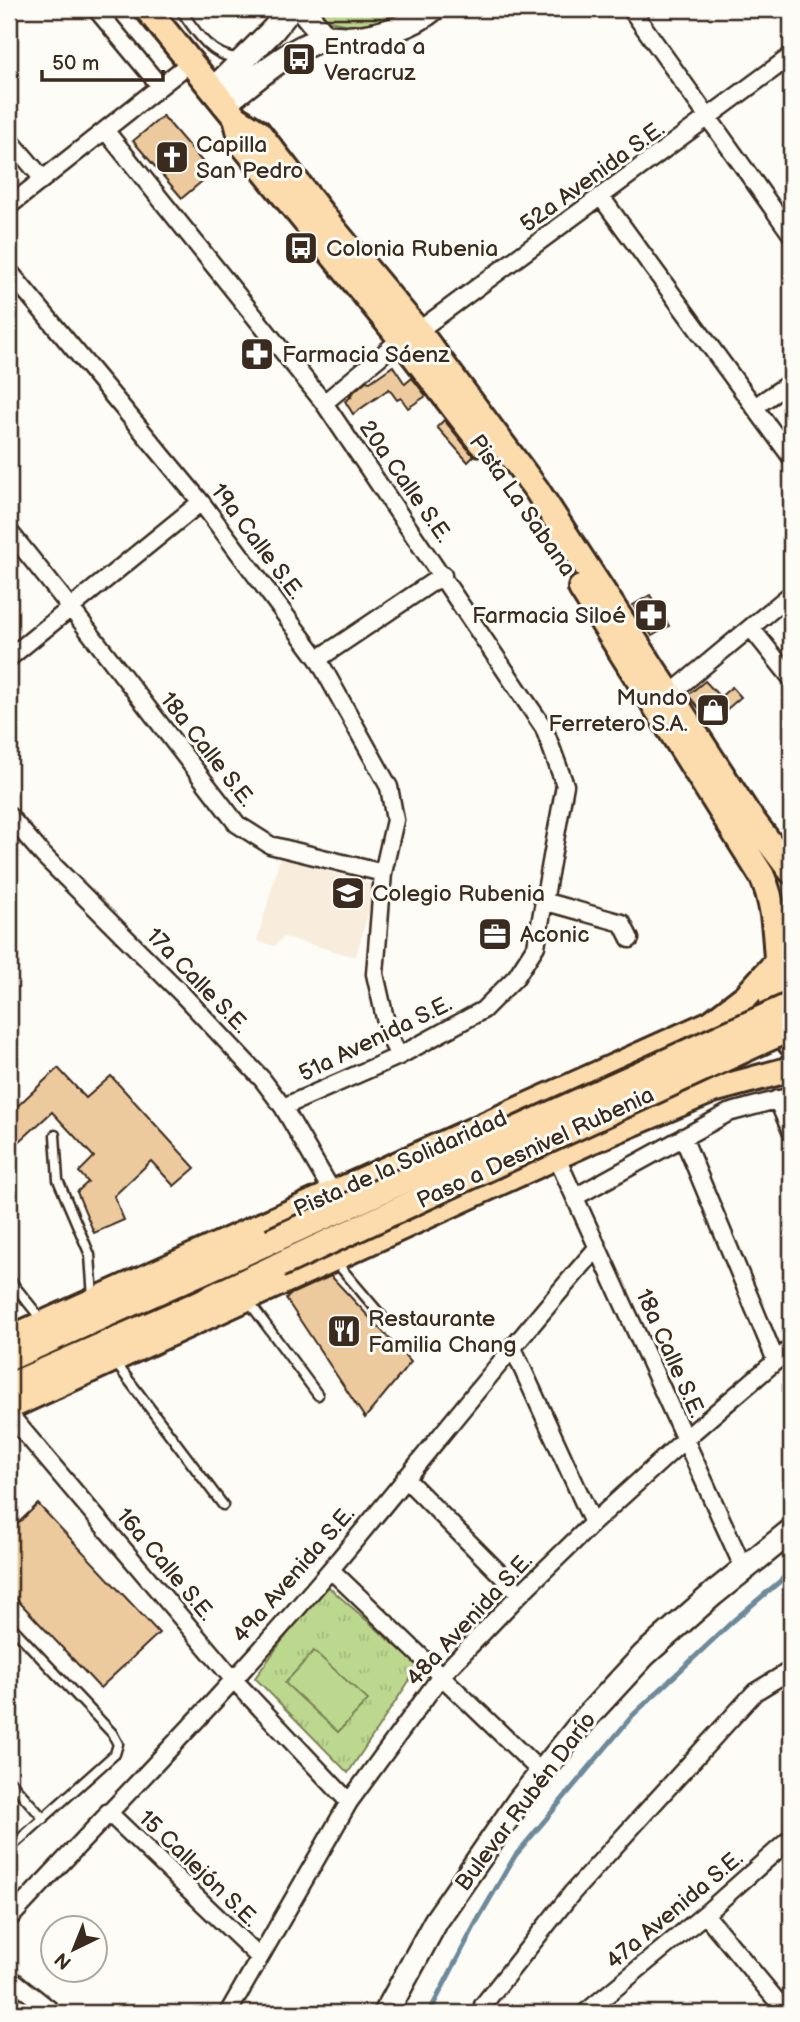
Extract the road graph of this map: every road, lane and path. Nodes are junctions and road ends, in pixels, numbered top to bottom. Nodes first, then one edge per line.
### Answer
1 (96, 9) edge
2 (147, 9) edge
3 (180, 9) edge
4 (290, 9) edge
5 (302, 9) edge
6 (433, 9) edge
7 (631, 9) edge
8 (325, 37) junction
9 (791, 56) edge
10 (244, 58) junction
11 (191, 62) junction
12 (160, 86) junction
13 (224, 104) junction
14 (709, 118) junction
15 (105, 130) junction
16 (9, 139) edge
17 (43, 179) junction
18 (601, 197) junction
19 (9, 206) edge
20 (791, 234) edge
21 (9, 271) edge
22 (410, 335) junction
23 (791, 382) edge
24 (324, 403) junction
25 (756, 407) junction
26 (791, 457) edge
27 (201, 502) junction
28 (9, 531) edge
29 (443, 575) junction
30 (791, 594) edge
31 (70, 607) junction
32 (751, 628) junction
33 (9, 658) edge
34 (318, 659) junction
35 (791, 678) edge
36 (669, 695) junction
37 (9, 816) edge
38 (791, 871) edge
39 (383, 873) junction
40 (543, 901) junction
41 (791, 934) edge
42 (630, 939) dead end
43 (776, 961) junction
44 (791, 1005) edge
45 (791, 1028) edge
46 (791, 1044) edge
47 (400, 1056) junction
48 (791, 1069) edge
49 (784, 1098) edge
50 (283, 1107) junction
51 (791, 1130) edge
52 (55, 1135) dead end
53 (683, 1137) junction
54 (556, 1156) junction
55 (333, 1193) junction
56 (575, 1198) junction
57 (598, 1247) junction
58 (333, 1259) junction
59 (9, 1279) edge
60 (248, 1299) junction
61 (93, 1301) junction
62 (386, 1321) dead end
63 (45, 1323) junction
64 (9, 1339) edge
65 (513, 1346) junction
66 (791, 1348) edge
67 (9, 1358) edge
68 (114, 1360) junction
69 (776, 1361) junction
70 (9, 1386) edge
71 (318, 1395) dead end
72 (9, 1407) edge
73 (9, 1414) edge
74 (685, 1439) junction
75 (405, 1478) junction
76 (223, 1505) dead end
77 (593, 1523) junction
78 (791, 1531) edge
79 (744, 1569) junction
80 (331, 1570) junction
81 (520, 1594) junction
82 (9, 1624) edge
83 (791, 1670) edge
84 (441, 1676) junction
85 (233, 1679) junction
86 (541, 1772) junction
87 (9, 1780) edge
88 (349, 1802) junction
89 (108, 1812) junction
90 (44, 1819) junction
91 (791, 1838) edge
92 (9, 1849) edge
93 (705, 1914) junction
94 (9, 1919) edge
95 (259, 1957) junction
96 (9, 1977) edge
97 (54, 2013) edge
98 (228, 2013) edge
99 (386, 2013) edge
100 (490, 2013) edge
101 (585, 2013) edge
102 (787, 2013) edge

1 - 12 street
2 - 11 main road, Pista La Sabana
3 - 10 lane
4 - 10 street
5 - 8 street
6 - 8 street
7 - 14 street
8 - 13 street
9 - 14 street, 52a Avenida S.E.
10 - 13 street
11 - 12 street
11 - 13 main road, Pista La Sabana
12 - 15 street
13 - 22 main road, Pista La Sabana
14 - 18 street, 52a Avenida S.E.
14 - 20 street
15 - 17 street
15 - 24 street, 20a Calle S.E.
16 - 17 street
17 - 19 street
18 - 22 street, 52a Avenida S.E.
18 - 25 street
21 - 27 street, 19a Calle S.E.
22 - 24 street, 52a Avenida S.E.
22 - 36 main road, Pista La Sabana
22 - 43 main road, Pista La Sabana
23 - 25 street
24 - 29 street, 20a Calle S.E.
25 - 26 street
27 - 31 street
27 - 34 street, 19a Calle S.E.
28 - 31 street, 18a Calle S.E.
29 - 34 street
29 - 40 street, 20a Calle S.E.
30 - 32 street
31 - 33 street
31 - 39 street, 18a Calle S.E.
32 - 35 street
32 - 36 street
34 - 39 street, 19a Calle S.E.
36 - 38 main road, Pista La Sabana
37 - 50 street, 17a Calle S.E.
39 - 47 street
40 - 42 street
40 - 47 street, 51a Avenida S.E.
41 - 43 main road
43 - 46 main road, Pista La Sabana
43 - 55 main road, Pista de la Solidaridad
44 - 67 main road, Paso a Desnivel Rubenia, bridge
45 - 70 main road, Paso a Desnivel Rubenia, bridge
47 - 50 street, 51a Avenida S.E.
48 - 54 main road
49 - 51 street
49 - 53 street
50 - 55 street, 17a Calle S.E.
52 - 61 lane
53 - 56 street
53 - 69 street
54 - 56 street, 18a Calle S.E.
54 - 58 main road
55 - 61 main road, Pista de la Solidaridad
56 - 57 street, 18a Calle S.E.
57 - 65 street, 49a Avenida S.E.
57 - 74 street, 18a Calle S.E.
58 - 60 main road
58 - 62 lane
59 - 63 lane
60 - 68 main road
60 - 71 lane
61 - 63 main road, Pista de la Solidaridad
63 - 64 main road, Pista de la Solidaridad
65 - 75 street, 49a Avenida S.E.
65 - 77 street
66 - 69 street, 48a Avenida S.E.
68 - 72 main road
68 - 76 lane
69 - 74 street, 48a Avenida S.E.
73 - 85 street, 16a Calle S.E.
74 - 77 street, 48a Avenida S.E.
74 - 79 street, 18a Calle S.E.
75 - 80 street, 49a Avenida S.E.
75 - 81 street
77 - 81 street, 48a Avenida S.E.
78 - 79 street, Bulevar Rubén Darío
79 - 86 street, Bulevar Rubén Darío
80 - 84 street
80 - 85 street, 49a Avenida S.E.
81 - 84 street, 48a Avenida S.E.
82 - 90 lane
83 - 100 street
84 - 86 street
84 - 88 street, 48a Avenida S.E.
85 - 88 street, 16a Calle S.E.
85 - 89 street, 49a Avenida S.E.
86 - 99 street, Bulevar Rubén Darío
87 - 90 lane
88 - 95 street, 48a Avenida S.E.
89 - 94 street, 49a Avenida S.E.
89 - 95 street, 15 Callejón S.E.
90 - 92 lane
91 - 93 street, 47a Avenida S.E.
93 - 101 street, 47a Avenida S.E.
93 - 102 street
95 - 98 street, 48a Avenida S.E.
96 - 97 street

